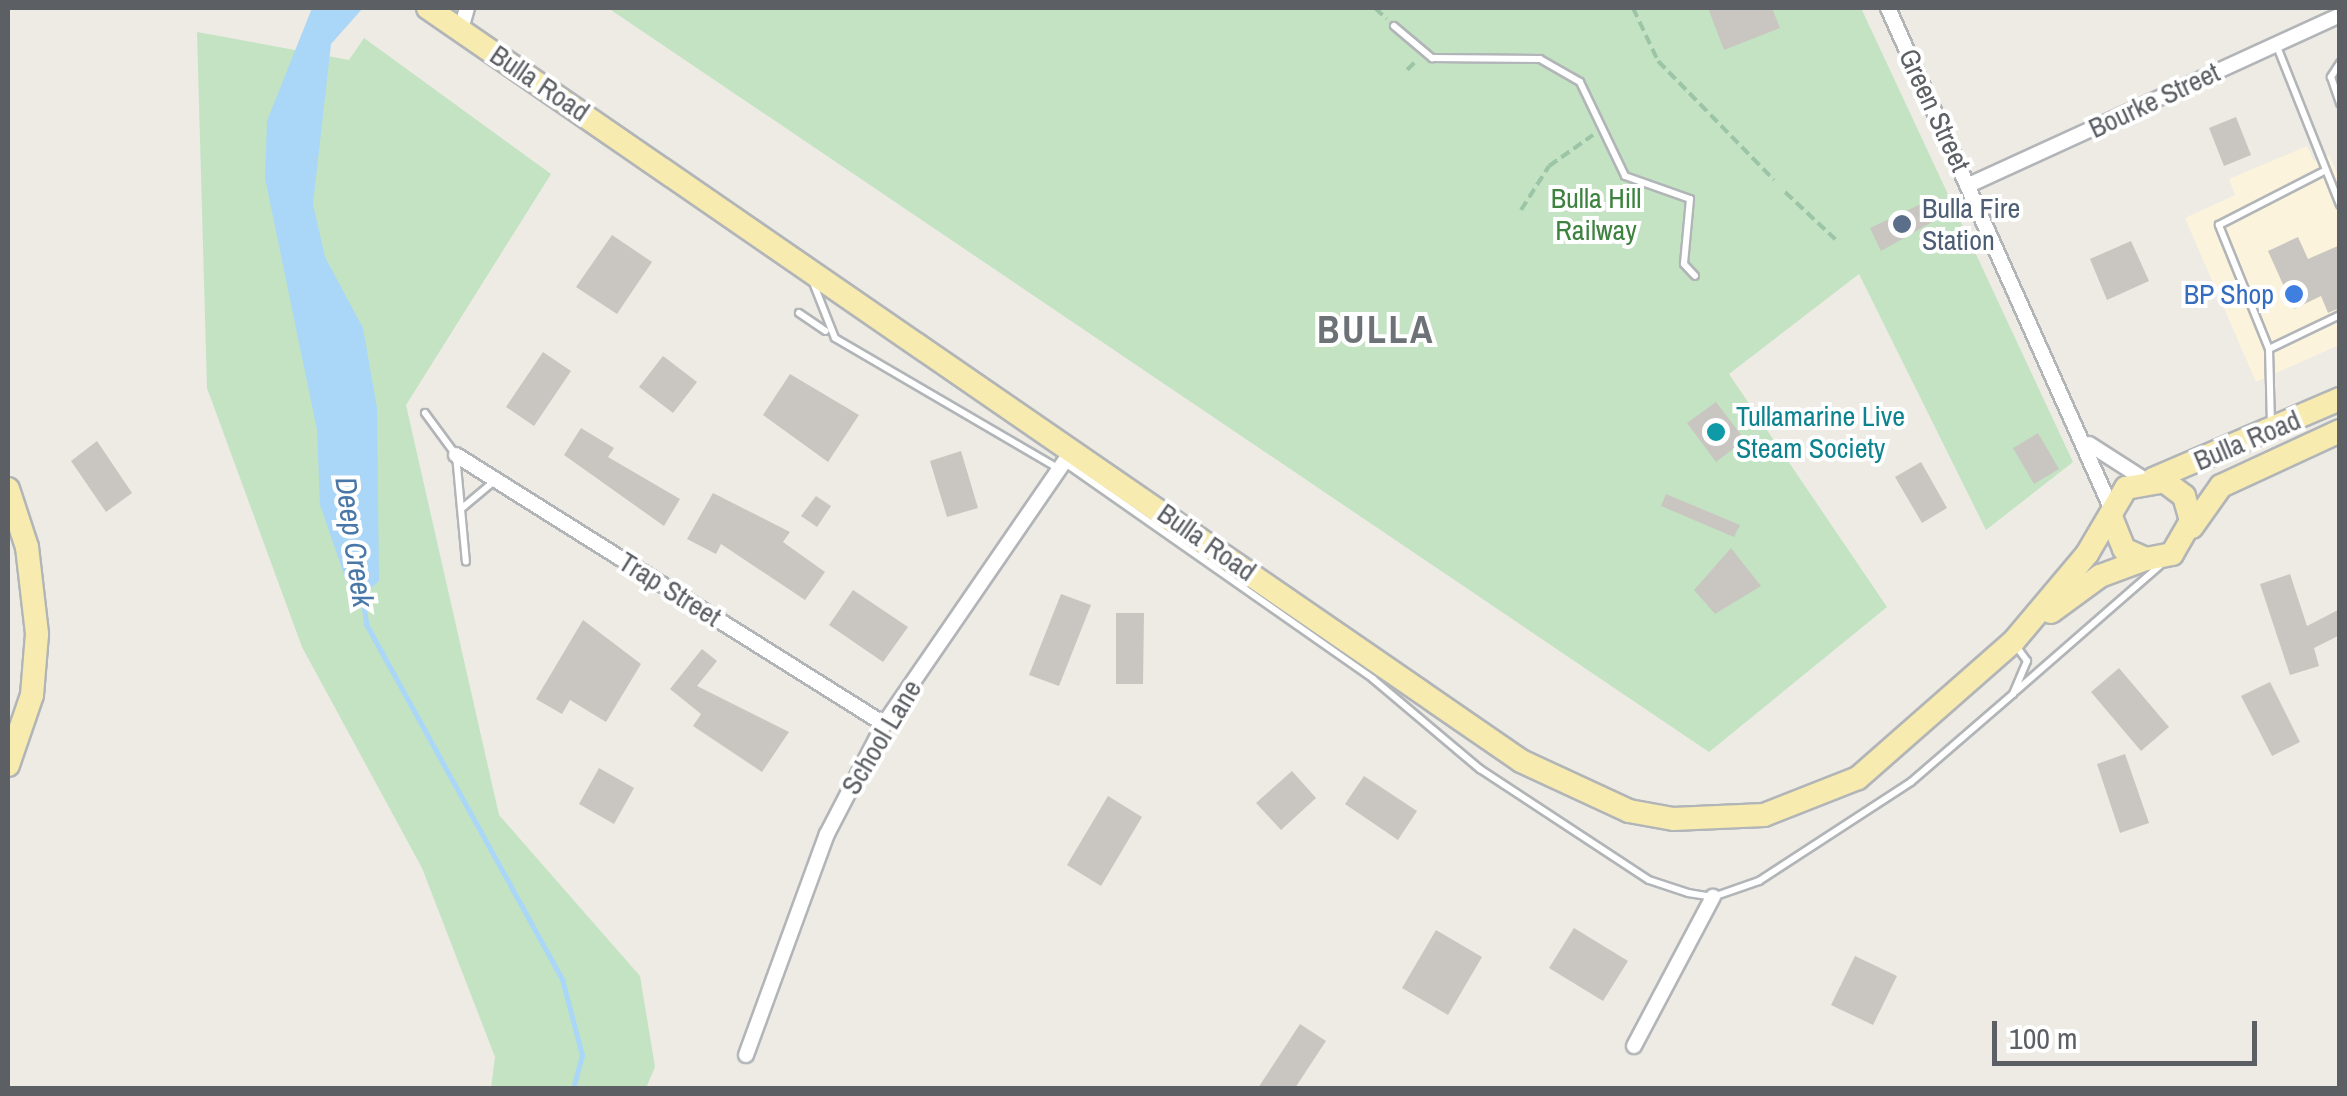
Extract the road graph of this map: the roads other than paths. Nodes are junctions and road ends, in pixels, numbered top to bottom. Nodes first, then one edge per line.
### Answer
1 (428, 8) edge
2 (1888, 8) edge
3 (2340, 15) edge
4 (464, 18) edge
5 (1394, 26) dead end
6 (2276, 44) junction
7 (2340, 63) edge
8 (2340, 103) edge
9 (2340, 174) edge
10 (2326, 175) junction
11 (1970, 185) junction
12 (2340, 205) edge
13 (804, 265) junction
14 (1695, 276) dead end
15 (799, 313) dead end
16 (2340, 315) edge
17 (835, 338) junction
18 (2268, 350) junction
19 (2340, 398) edge
20 (425, 413) dead end
21 (2271, 431) junction
22 (2340, 431) edge
23 (2079, 432) junction
24 (456, 455) junction
25 (1066, 461) junction
26 (2149, 479) junction
27 (498, 482) junction
28 (8, 488) edge
29 (2111, 513) junction
30 (459, 515) junction
31 (2188, 534) junction
32 (2172, 554) junction
33 (2146, 559) junction
34 (466, 562) dead end
35 (2013, 642) junction
36 (2013, 694) junction
37 (884, 724) junction
38 (8, 765) edge
39 (1713, 897) junction
40 (1634, 1046) dead end
41 (746, 1055) dead end

1 - 4 main road, Bulla Road
2 - 11 street, Green Street
3 - 6 street, Bourke Street
4 - 13 main road, Bulla Road
5 - 14 lane
6 - 10 lane
6 - 11 street, Bourke Street
7 - 8 lane
9 - 10 lane
10 - 12 lane
10 - 18 lane
11 - 23 street, Green Street
13 - 17 lane
13 - 25 main road, Bulla Road
15 - 17 lane
16 - 18 lane
17 - 25 lane
18 - 21 lane
19 - 21 main road, Bulla Road
20 - 24 lane
21 - 26 main road, Bulla Road
22 - 31 main road, Bulla Road
23 - 26 street, Green Street
23 - 29 street, Green Street
24 - 27 street, Trap Street
24 - 30 lane
25 - 35 main road, Bulla Road
25 - 37 street, School Lane
25 - 39 lane, Bulla Road
26 - 29 main road
26 - 31 main road
27 - 30 lane
27 - 37 street, Trap Street
28 - 38 main road
29 - 33 main road
29 - 35 main road, Bulla Road
30 - 34 lane
31 - 32 main road
32 - 33 main road
32 - 36 lane
33 - 35 main road, Bulla Road
35 - 36 lane
36 - 39 lane
37 - 41 street, School Lane
39 - 40 street

